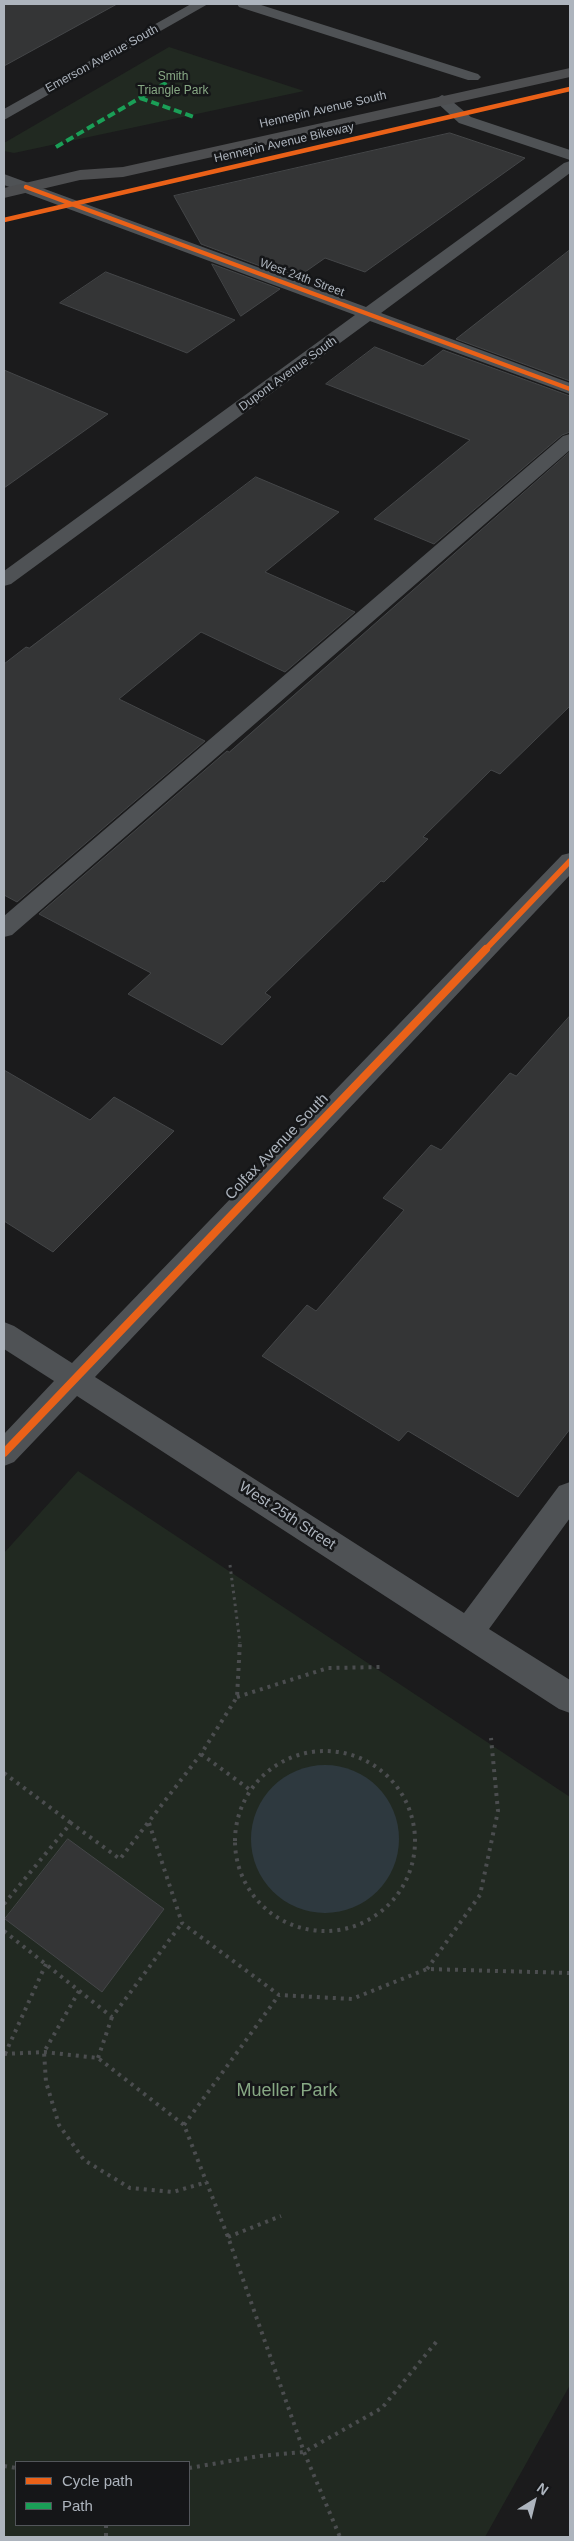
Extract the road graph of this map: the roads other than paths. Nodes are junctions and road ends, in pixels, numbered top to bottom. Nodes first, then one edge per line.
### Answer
1 (198, 4) edge
2 (244, 4) edge
3 (493, 72) dead end
4 (570, 72) edge
5 (474, 77) junction
6 (444, 83) dead end
7 (442, 100) junction
8 (4, 115) edge
9 (570, 155) edge
10 (106, 158) dead end
11 (570, 166) edge
12 (80, 175) junction
13 (4, 179) edge
14 (26, 188) junction
15 (4, 192) edge
16 (369, 315) junction
17 (570, 389) edge
18 (570, 440) edge
19 (4, 580) edge
20 (570, 861) edge
21 (4, 929) edge
22 (4, 1334) edge
23 (73, 1379) junction
24 (4, 1453) edge
25 (570, 1495) edge
26 (468, 1633) junction
27 (570, 1698) edge

1 - 8 street, Emerson Avenue South
2 - 5 street
3 - 5 main road
4 - 7 main road, Hennepin Avenue South
5 - 6 main road
7 - 9 street
7 - 12 main road, Hennepin Avenue South
10 - 12 main road, Hennepin Avenue South
11 - 16 street, Dupont Avenue South
12 - 14 main road, Hennepin Avenue South
13 - 14 street, West 24th Street
14 - 15 main road, Hennepin Avenue South
14 - 16 street, West 24th Street
16 - 17 street, West 24th Street
16 - 19 street, Dupont Avenue South
18 - 21 street
20 - 23 street, Colfax Avenue South
22 - 23 street, West 25th Street
23 - 24 street, Colfax Avenue South
23 - 26 street, West 25th Street
25 - 26 street
26 - 27 street, West 25th Street

